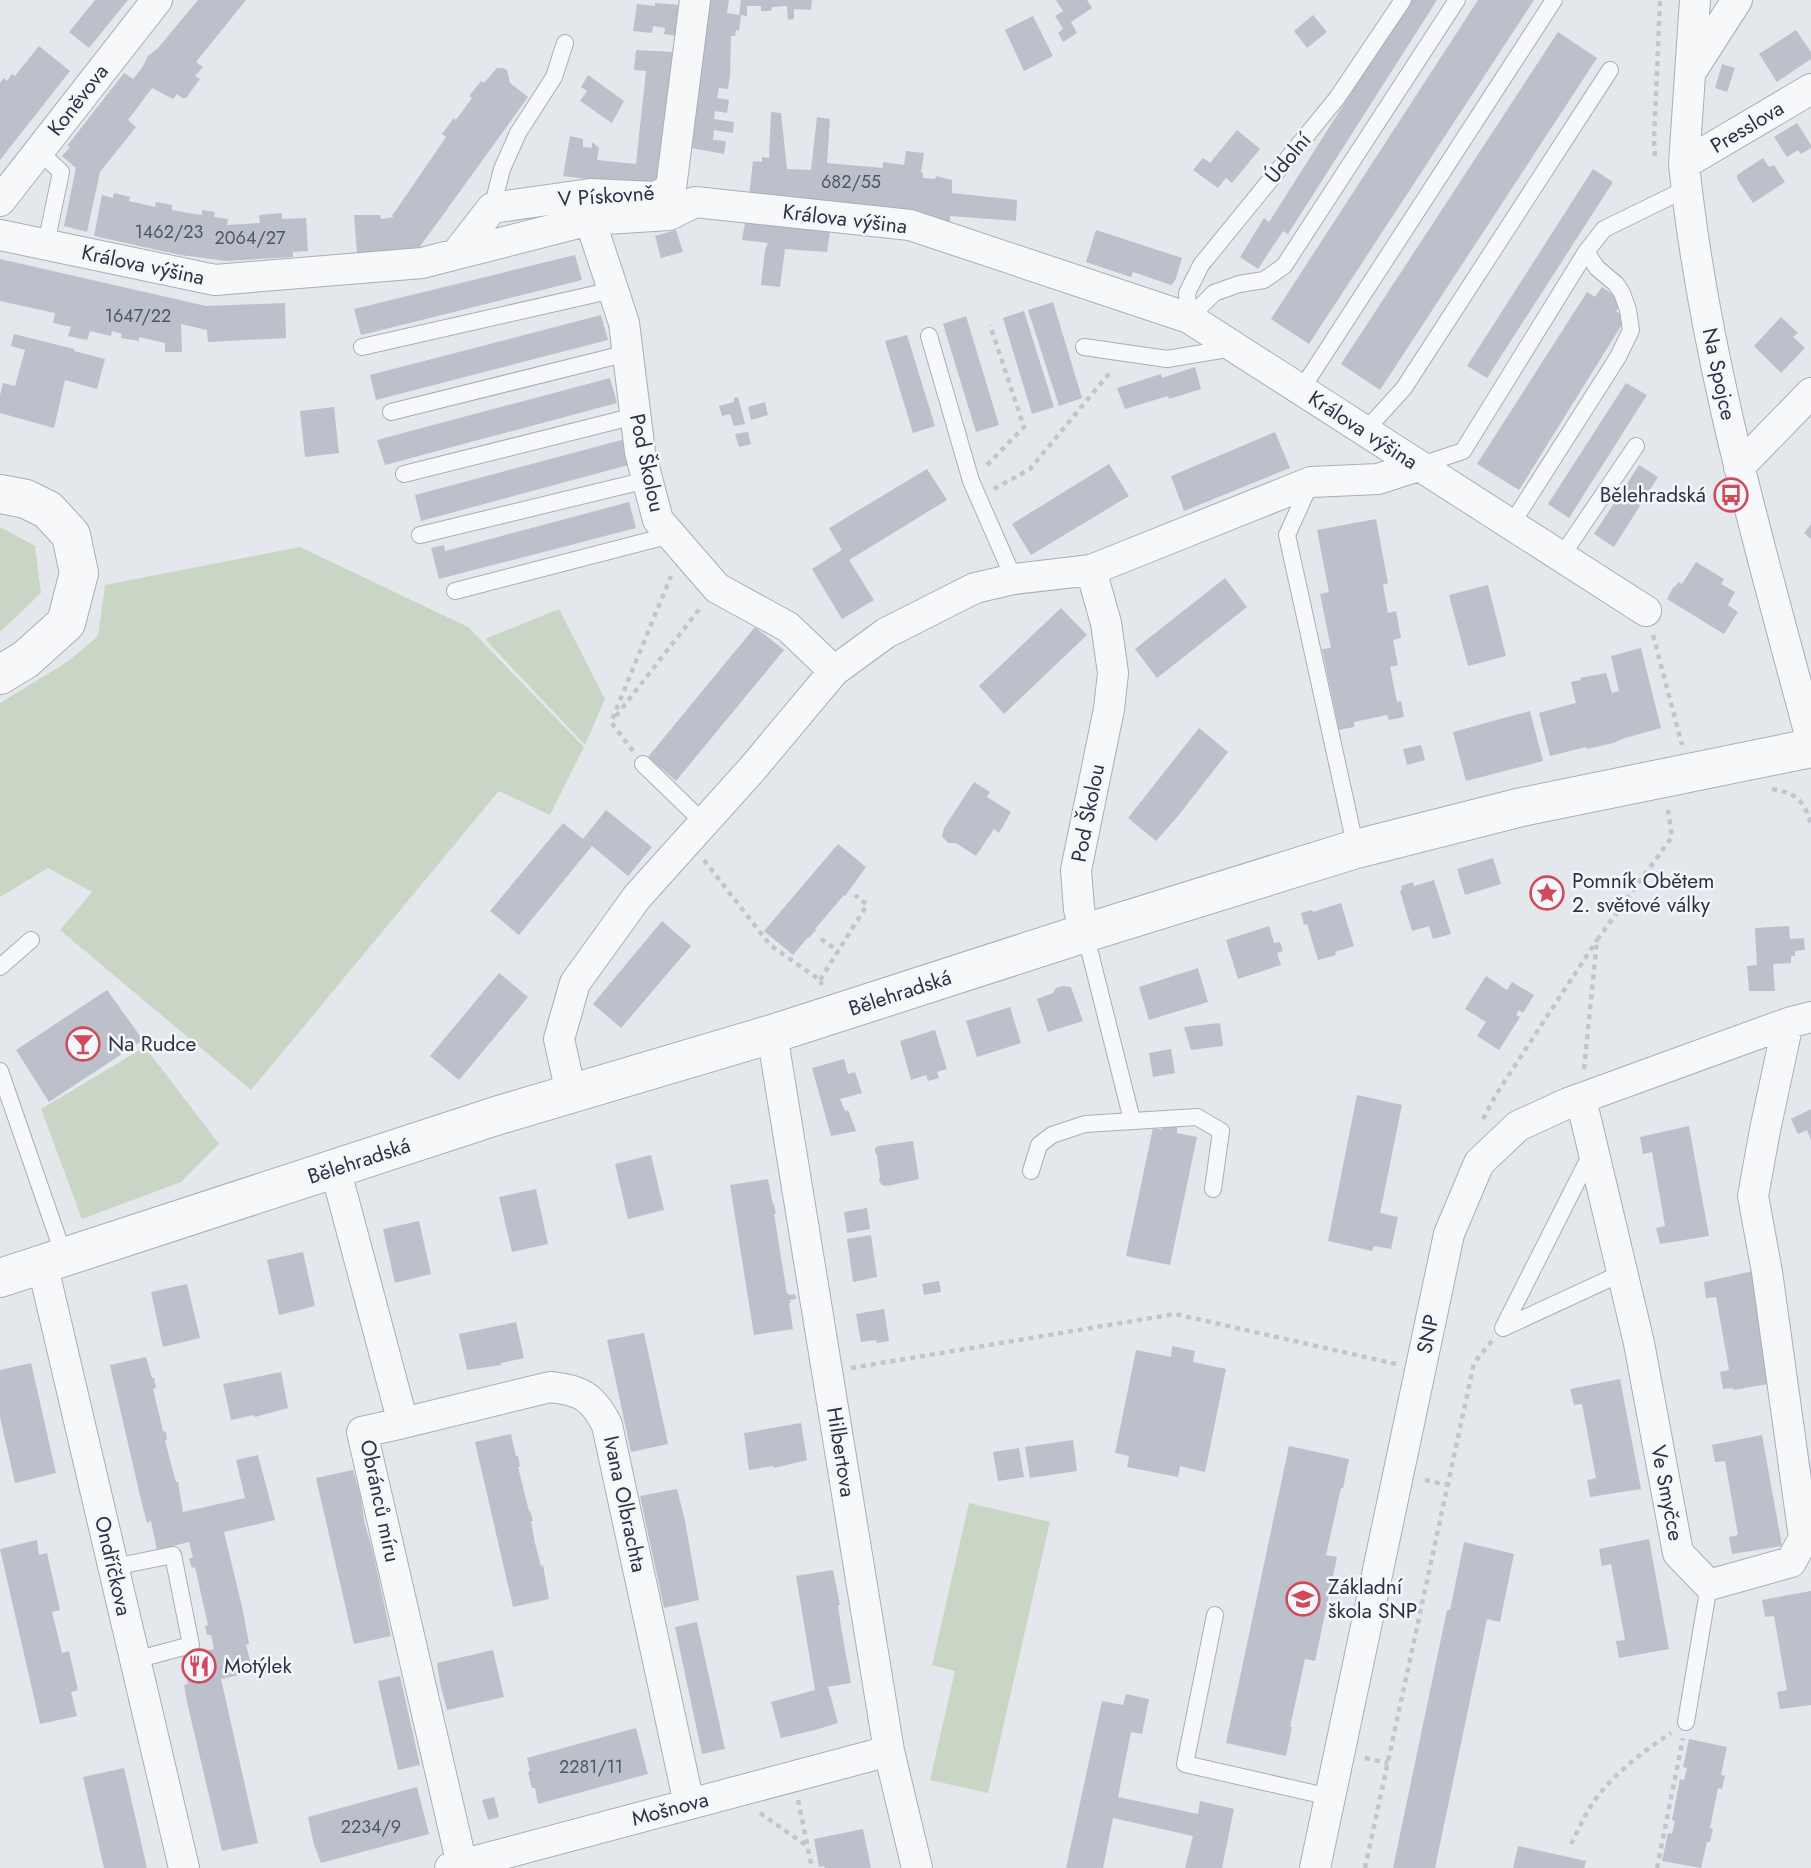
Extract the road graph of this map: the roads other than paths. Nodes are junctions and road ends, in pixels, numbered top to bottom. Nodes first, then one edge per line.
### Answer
1 (157, 0) edge
2 (695, 0) edge
3 (1403, 0) edge
4 (1457, 0) edge
5 (1555, 0) edge
6 (1695, 0) edge
7 (1737, 0) edge
8 (565, 43) dead end
9 (1610, 70) dead end
10 (1690, 73) junction
11 (1811, 89) edge
12 (39, 151) junction
13 (1685, 177) junction
14 (0, 201) edge
15 (492, 208) junction
16 (590, 220) junction
17 (0, 235) edge
18 (46, 244) junction
19 (1586, 252) junction
20 (457, 253) junction
21 (613, 290) junction
22 (1189, 318) junction
23 (929, 336) dead end
24 (1084, 347) dead end
25 (362, 348) dead end
26 (1236, 348) junction
27 (628, 353) junction
28 (1301, 390) junction
29 (1811, 393) edge
30 (391, 412) dead end
31 (635, 416) junction
32 (1364, 431) junction
33 (1636, 446) dead end
34 (1418, 466) junction
35 (1739, 467) junction
36 (404, 474) dead end
37 (647, 480) junction
38 (1311, 482) junction
39 (0, 494) edge
40 (1511, 525) junction
41 (420, 535) dead end
42 (677, 542) junction
43 (1561, 557) junction
44 (1091, 570) junction
45 (1014, 579) junction
46 (455, 591) dead end
47 (1646, 611) road end
48 (834, 671) junction
49 (0, 675) edge
50 (1811, 739) edge
51 (1811, 748) edge
52 (643, 764) road end
53 (696, 832) junction
54 (1356, 849) junction
55 (1085, 933) junction
56 (31, 940) dead end
57 (0, 967) edge
58 (1799, 1020) edge
59 (772, 1034) junction
60 (0, 1071) edge
61 (570, 1093) junction
62 (1581, 1098) junction
63 (1132, 1120) junction
64 (1593, 1150) junction
65 (335, 1168) junction
66 (1031, 1171) dead end
67 (1213, 1189) dead end
68 (53, 1260) junction
69 (1622, 1273) junction
70 (0, 1278) edge
71 (402, 1423) junction
72 (114, 1567) junction
73 (1709, 1585) junction
74 (1215, 1615) dead end
75 (135, 1660) junction
76 (1686, 1723) road end
77 (889, 1751) junction
78 (1330, 1797) junction
79 (689, 1804) junction
80 (456, 1866) edge
81 (184, 1868) edge
82 (917, 1868) edge
83 (1315, 1868) edge

1 - 12 street, Koněvova
2 - 15 street, V Pískovně
3 - 22 lane, Údolní
4 - 22 lane
5 - 28 lane
6 - 10 street, Na Spojce
7 - 10 street
8 - 15 lane
9 - 32 lane
10 - 13 street, Na Spojce
11 - 13 street, Presslova
12 - 14 street, Koněvova
12 - 18 lane
13 - 19 lane
13 - 35 street, Na Spojce
15 - 20 street
16 - 20 street, Králova výšina
16 - 21 street, Pod Školou
16 - 22 street, Králova výšina
17 - 18 street, Králova výšina
18 - 20 street, Králova výšina
19 - 34 lane
19 - 40 lane
21 - 25 lane
21 - 27 street, Pod Školou
22 - 26 street, Králova výšina
23 - 45 lane
24 - 26 lane
26 - 28 street, Králova výšina
27 - 30 lane
27 - 31 street, Pod Školou
28 - 32 street, Králova výšina
29 - 35 street
31 - 36 lane
31 - 37 street, Pod Školou
32 - 34 street, Králova výšina
33 - 43 lane
34 - 38 street
34 - 40 street, Králova výšina
35 - 50 street, Na Spojce
37 - 41 lane
37 - 42 street, Pod Školou
38 - 44 street
38 - 54 lane
39 - 49 street
40 - 43 street, Králova výšina
42 - 46 lane
42 - 48 street, Pod Školou
43 - 47 street, Králova výšina
44 - 45 street
44 - 55 street, Pod Školou
45 - 48 street
48 - 53 street
51 - 54 street, Bělehradská
52 - 53 lane
53 - 61 street
54 - 55 street, Bělehradská
55 - 59 street, Bělehradská
55 - 63 lane
56 - 57 lane
58 - 62 street, SNP
58 - 73 street
59 - 61 street, Bělehradská
59 - 77 street, Hilbertova
60 - 68 lane
61 - 65 street, Bělehradská
62 - 64 street, Ve Smyčce
62 - 78 street, SNP
63 - 66 lane
63 - 67 lane
64 - 69 street, Ve Smyčce
64 - 69 lane
65 - 68 street, Bělehradská
65 - 71 street, Obránců míru
68 - 70 street, Bělehradská
68 - 72 street, Ondříčkova
69 - 73 street, Ve Smyčce
71 - 79 street, Ivana Olbrachta
71 - 80 street, Obránců míru
72 - 75 street, Ondříčkova
72 - 75 lane
73 - 76 lane
74 - 78 lane
75 - 81 street, Ondříčkova
77 - 79 street, Mošnova
77 - 82 street, Hilbertova
78 - 83 street, SNP
79 - 80 street, Mošnova

